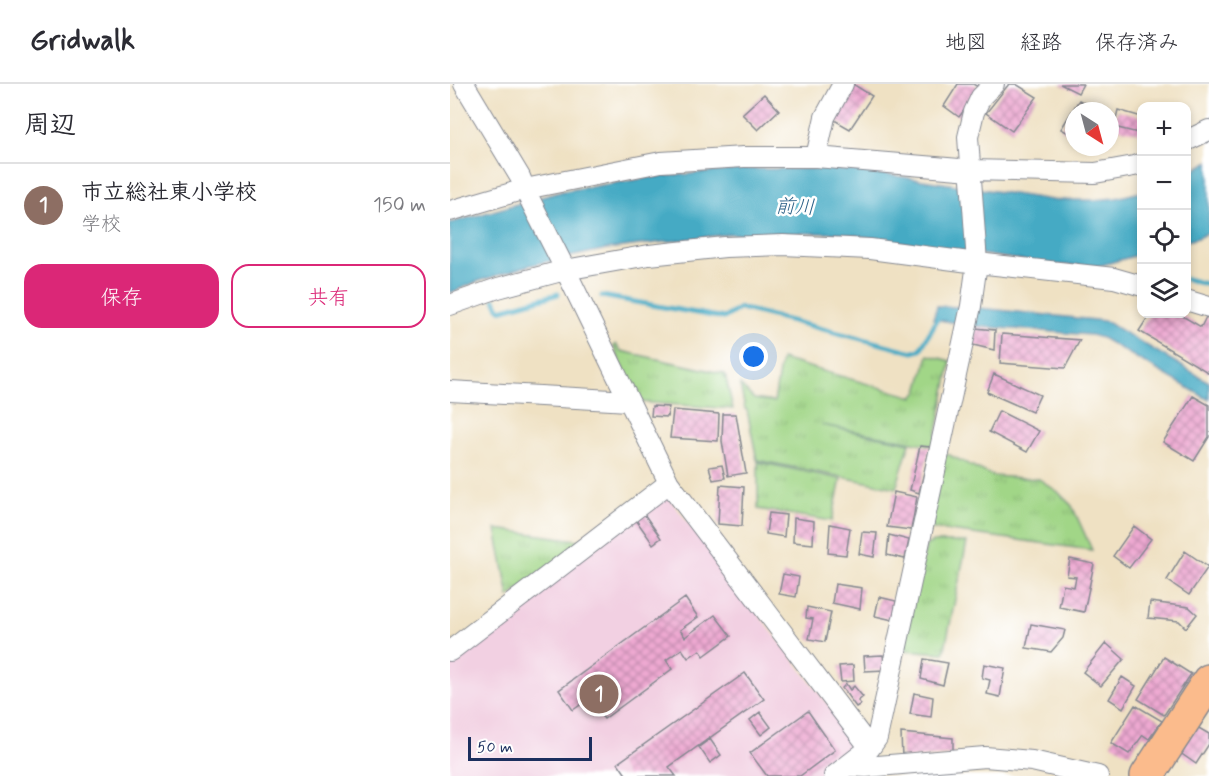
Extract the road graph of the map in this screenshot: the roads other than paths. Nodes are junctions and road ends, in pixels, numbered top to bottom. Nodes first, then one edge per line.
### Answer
1 (464, 84) edge
2 (843, 84) edge
3 (994, 84) edge
4 (1209, 130) edge
5 (1191, 139) edge
6 (816, 157) junction
7 (1137, 164) edge
8 (971, 175) junction
9 (526, 191) junction
10 (450, 211) edge
11 (977, 260) junction
12 (564, 268) junction
13 (1137, 285) edge
14 (1191, 302) edge
15 (450, 305) edge
16 (1209, 307) edge
17 (450, 391) edge
18 (629, 401) junction
19 (669, 483) junction
20 (450, 651) edge
21 (1209, 681) edge
22 (870, 748) junction
23 (841, 771) edge
24 (1098, 776) edge
25 (1147, 776) edge

1 - 9 street
2 - 6 street
3 - 8 street
4 - 5 street
6 - 8 street
6 - 9 street
7 - 8 street
8 - 11 street
9 - 10 street
9 - 12 street
11 - 12 street
11 - 13 street
11 - 22 street
12 - 15 street
12 - 18 street
14 - 16 street
17 - 18 street
18 - 19 street
19 - 20 street
19 - 22 street
21 - 25 highway
22 - 23 street
23 - 24 street

